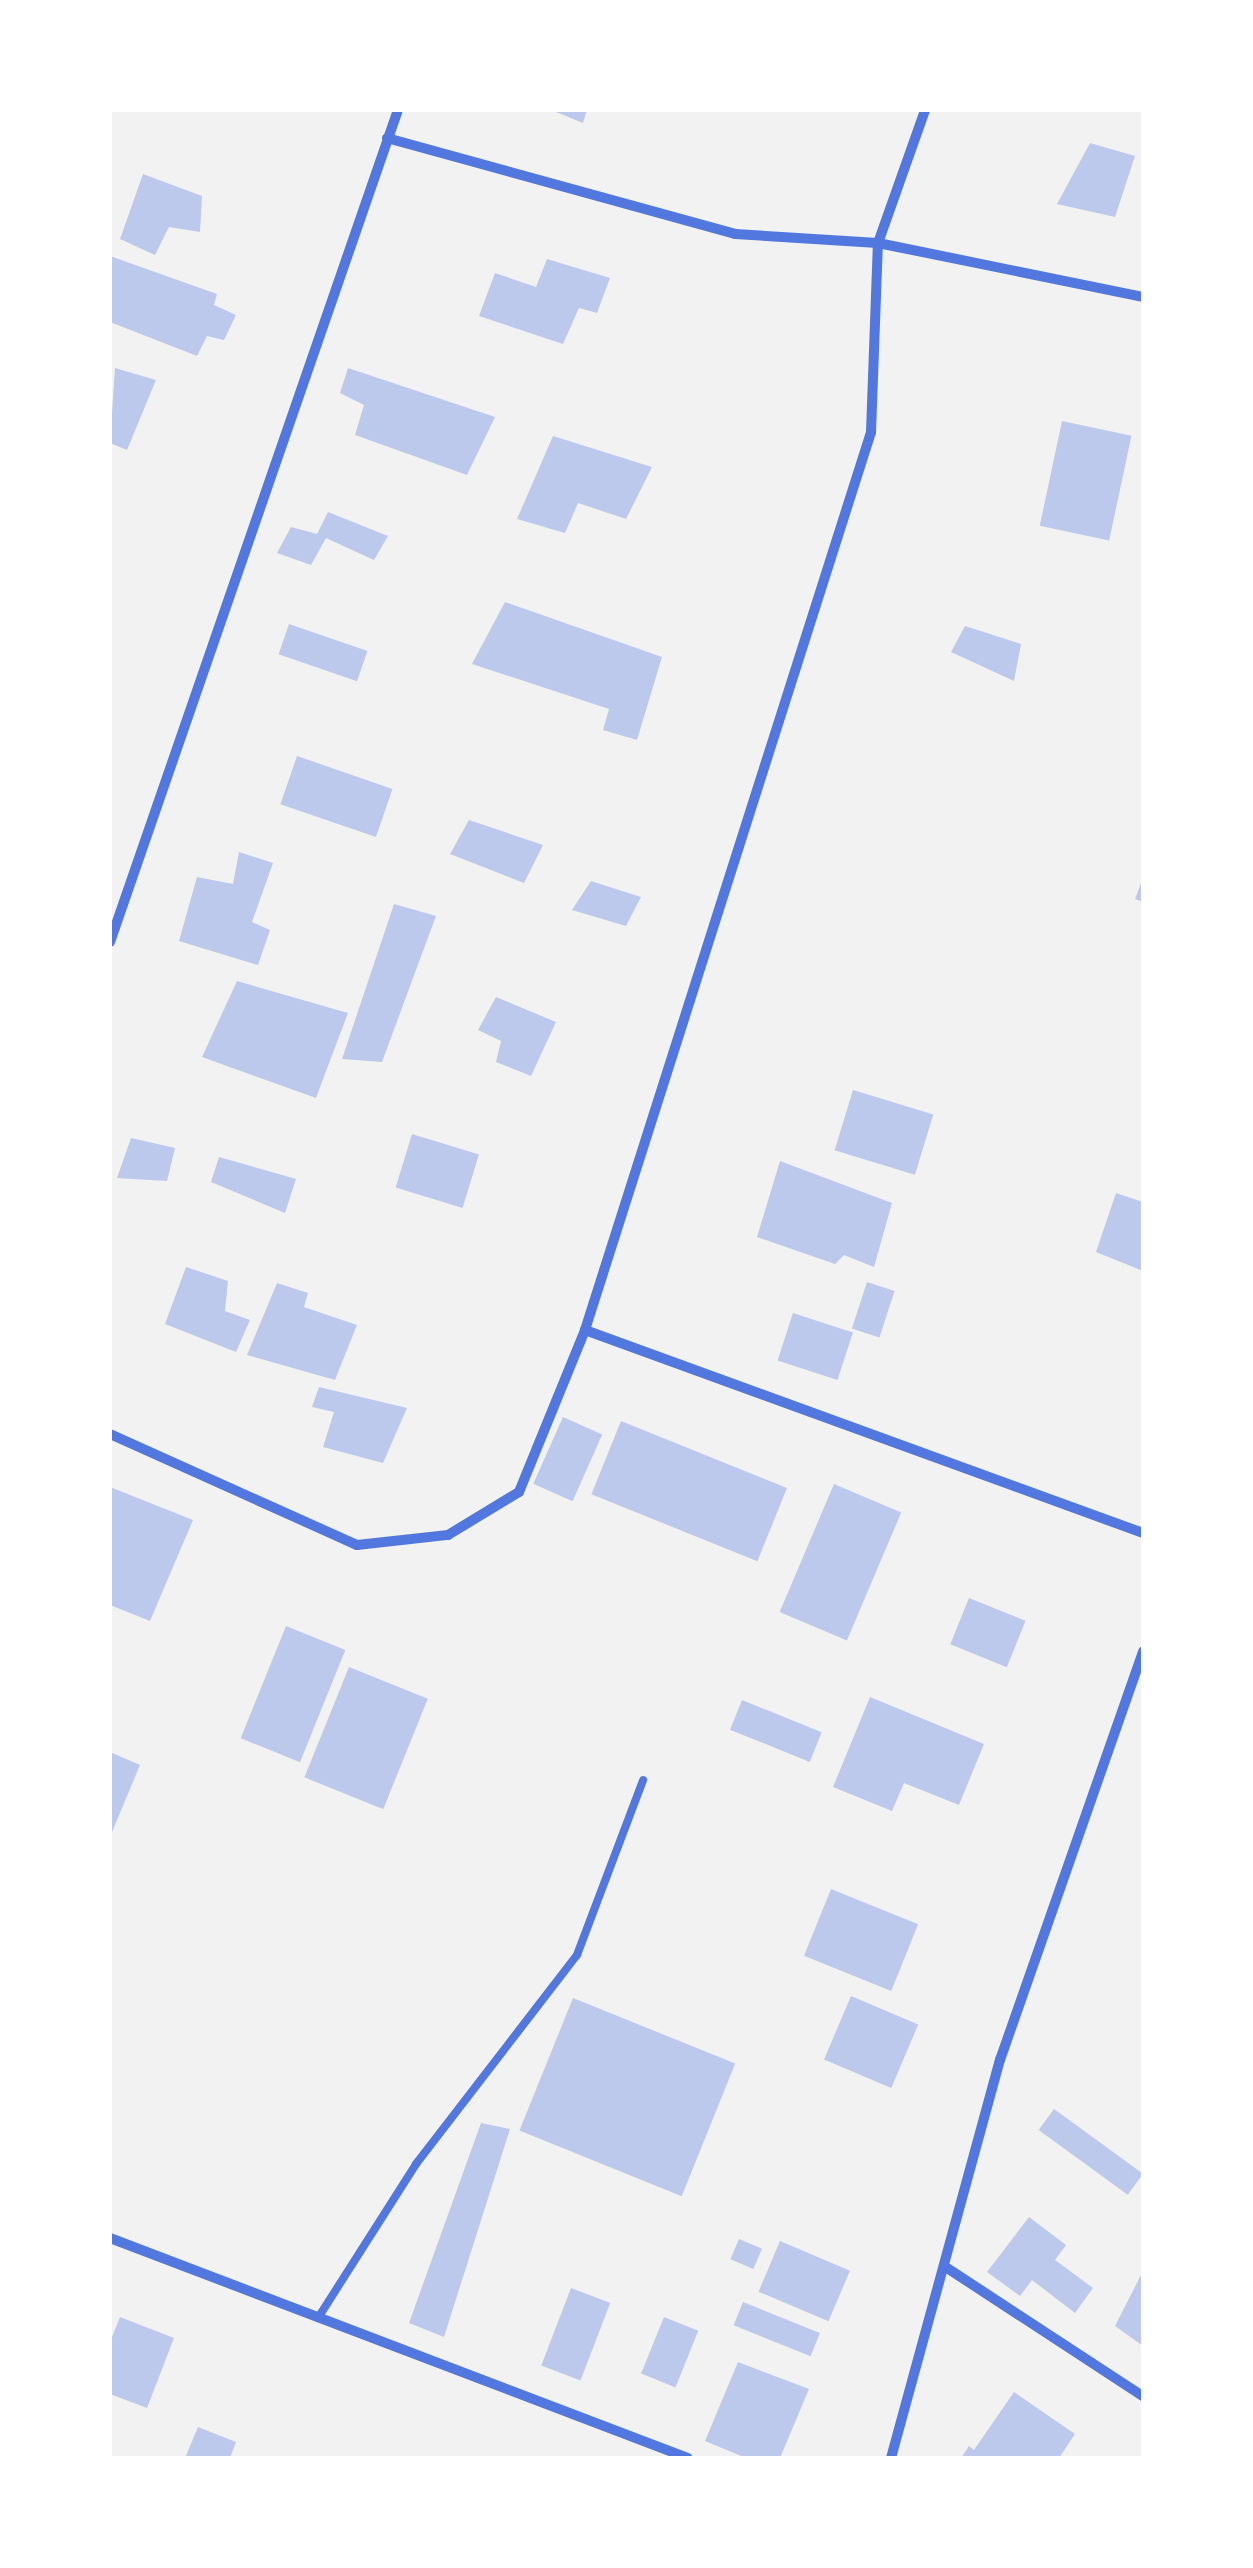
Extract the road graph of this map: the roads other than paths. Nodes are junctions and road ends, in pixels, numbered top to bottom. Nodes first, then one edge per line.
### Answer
1 (398, 110) edge
2 (926, 110) edge
3 (388, 138) junction
4 (878, 243) junction
5 (1143, 297) edge
6 (110, 942) edge
7 (584, 1330) junction
8 (110, 1434) edge
9 (1143, 1532) edge
10 (1143, 1651) edge
11 (644, 1780) dead end
12 (110, 2238) edge
13 (944, 2266) junction
14 (318, 2318) junction
15 (1143, 2396) edge
16 (688, 2458) edge
17 (891, 2458) edge

1 - 3 street
2 - 4 street
3 - 4 street
3 - 6 street
4 - 5 street
4 - 7 street
7 - 8 street
7 - 9 street
10 - 13 street
11 - 14 lane
12 - 14 street
13 - 15 street
13 - 17 street
14 - 16 street

